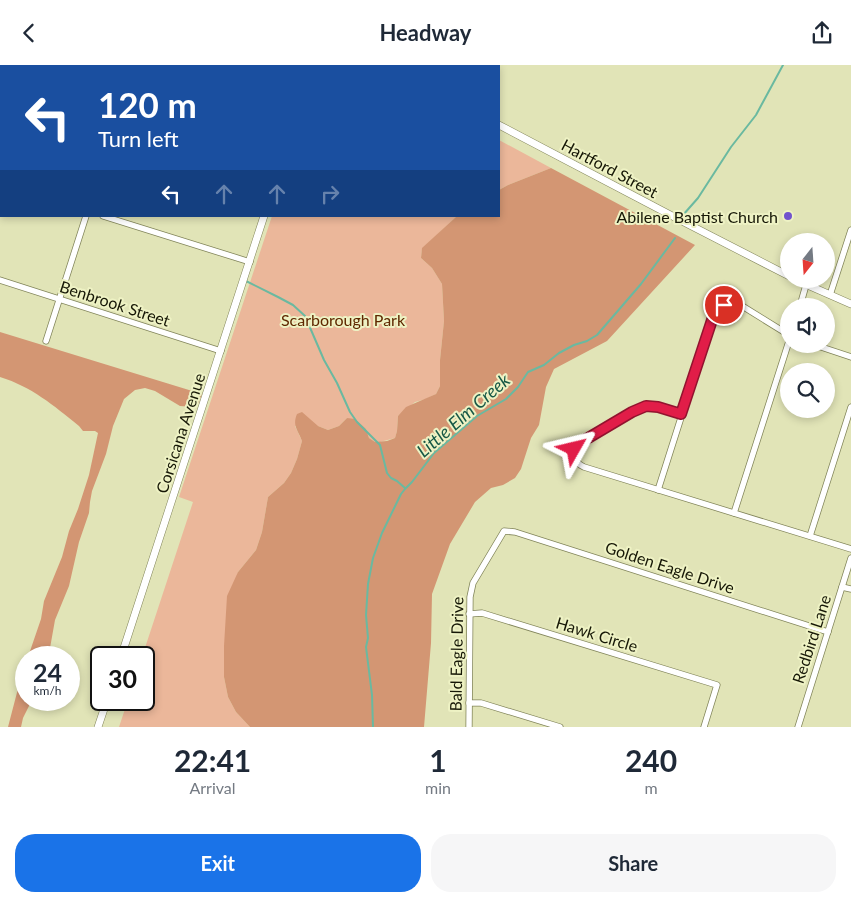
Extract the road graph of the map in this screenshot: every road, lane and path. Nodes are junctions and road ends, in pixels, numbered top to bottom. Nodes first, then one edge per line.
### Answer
1 (500, 126) edge
2 (86, 217) edge
3 (106, 217) edge
4 (264, 217) edge
5 (851, 230) edge
6 (250, 262) junction
7 (780, 271) edge
8 (0, 280) edge
9 (813, 288) edge
10 (830, 295) junction
11 (59, 299) junction
12 (851, 304) edge
13 (780, 329) edge
14 (46, 341) dead end
15 (221, 351) junction
16 (835, 352) edge
17 (785, 353) edge
18 (851, 357) edge
19 (851, 407) edge
20 (681, 414) junction
21 (658, 490) junction
22 (734, 513) junction
23 (504, 531) joint
24 (810, 536) junction
25 (851, 549) edge
26 (851, 558) edge
27 (842, 587) junction
28 (851, 589) edge
29 (469, 613) junction
30 (828, 632) junction
31 (125, 646) edge
32 (469, 703) junction
33 (103, 711) edge
34 (98, 727) edge
35 (469, 727) edge
36 (560, 727) edge
37 (704, 727) edge
38 (798, 727) edge

1 - 7 street, Hartford Street
2 - 11 street
3 - 6 street
4 - 6 street, Corsicana Avenue
5 - 10 street
6 - 15 street, Corsicana Avenue
8 - 11 street, Benbrook Street
9 - 10 street
10 - 12 street
11 - 14 street
11 - 15 street, Benbrook Street
13 - 20 street
15 - 31 street, Corsicana Avenue
16 - 18 street
17 - 22 street
19 - 24 street
20 - 21 street
20 - 21 street
21 - 22 street
22 - 24 street
23 - 29 street, Bald Eagle Drive
23 - 30 street, Golden Eagle Drive
24 - 25 street
26 - 27 street, Redbird Lane
27 - 28 street
27 - 30 street, Redbird Lane
29 - 32 street, Bald Eagle Drive
29 - 37 street, Hawk Circle
30 - 38 street, Redbird Lane
32 - 35 street, Bald Eagle Drive
32 - 36 street
33 - 34 street

